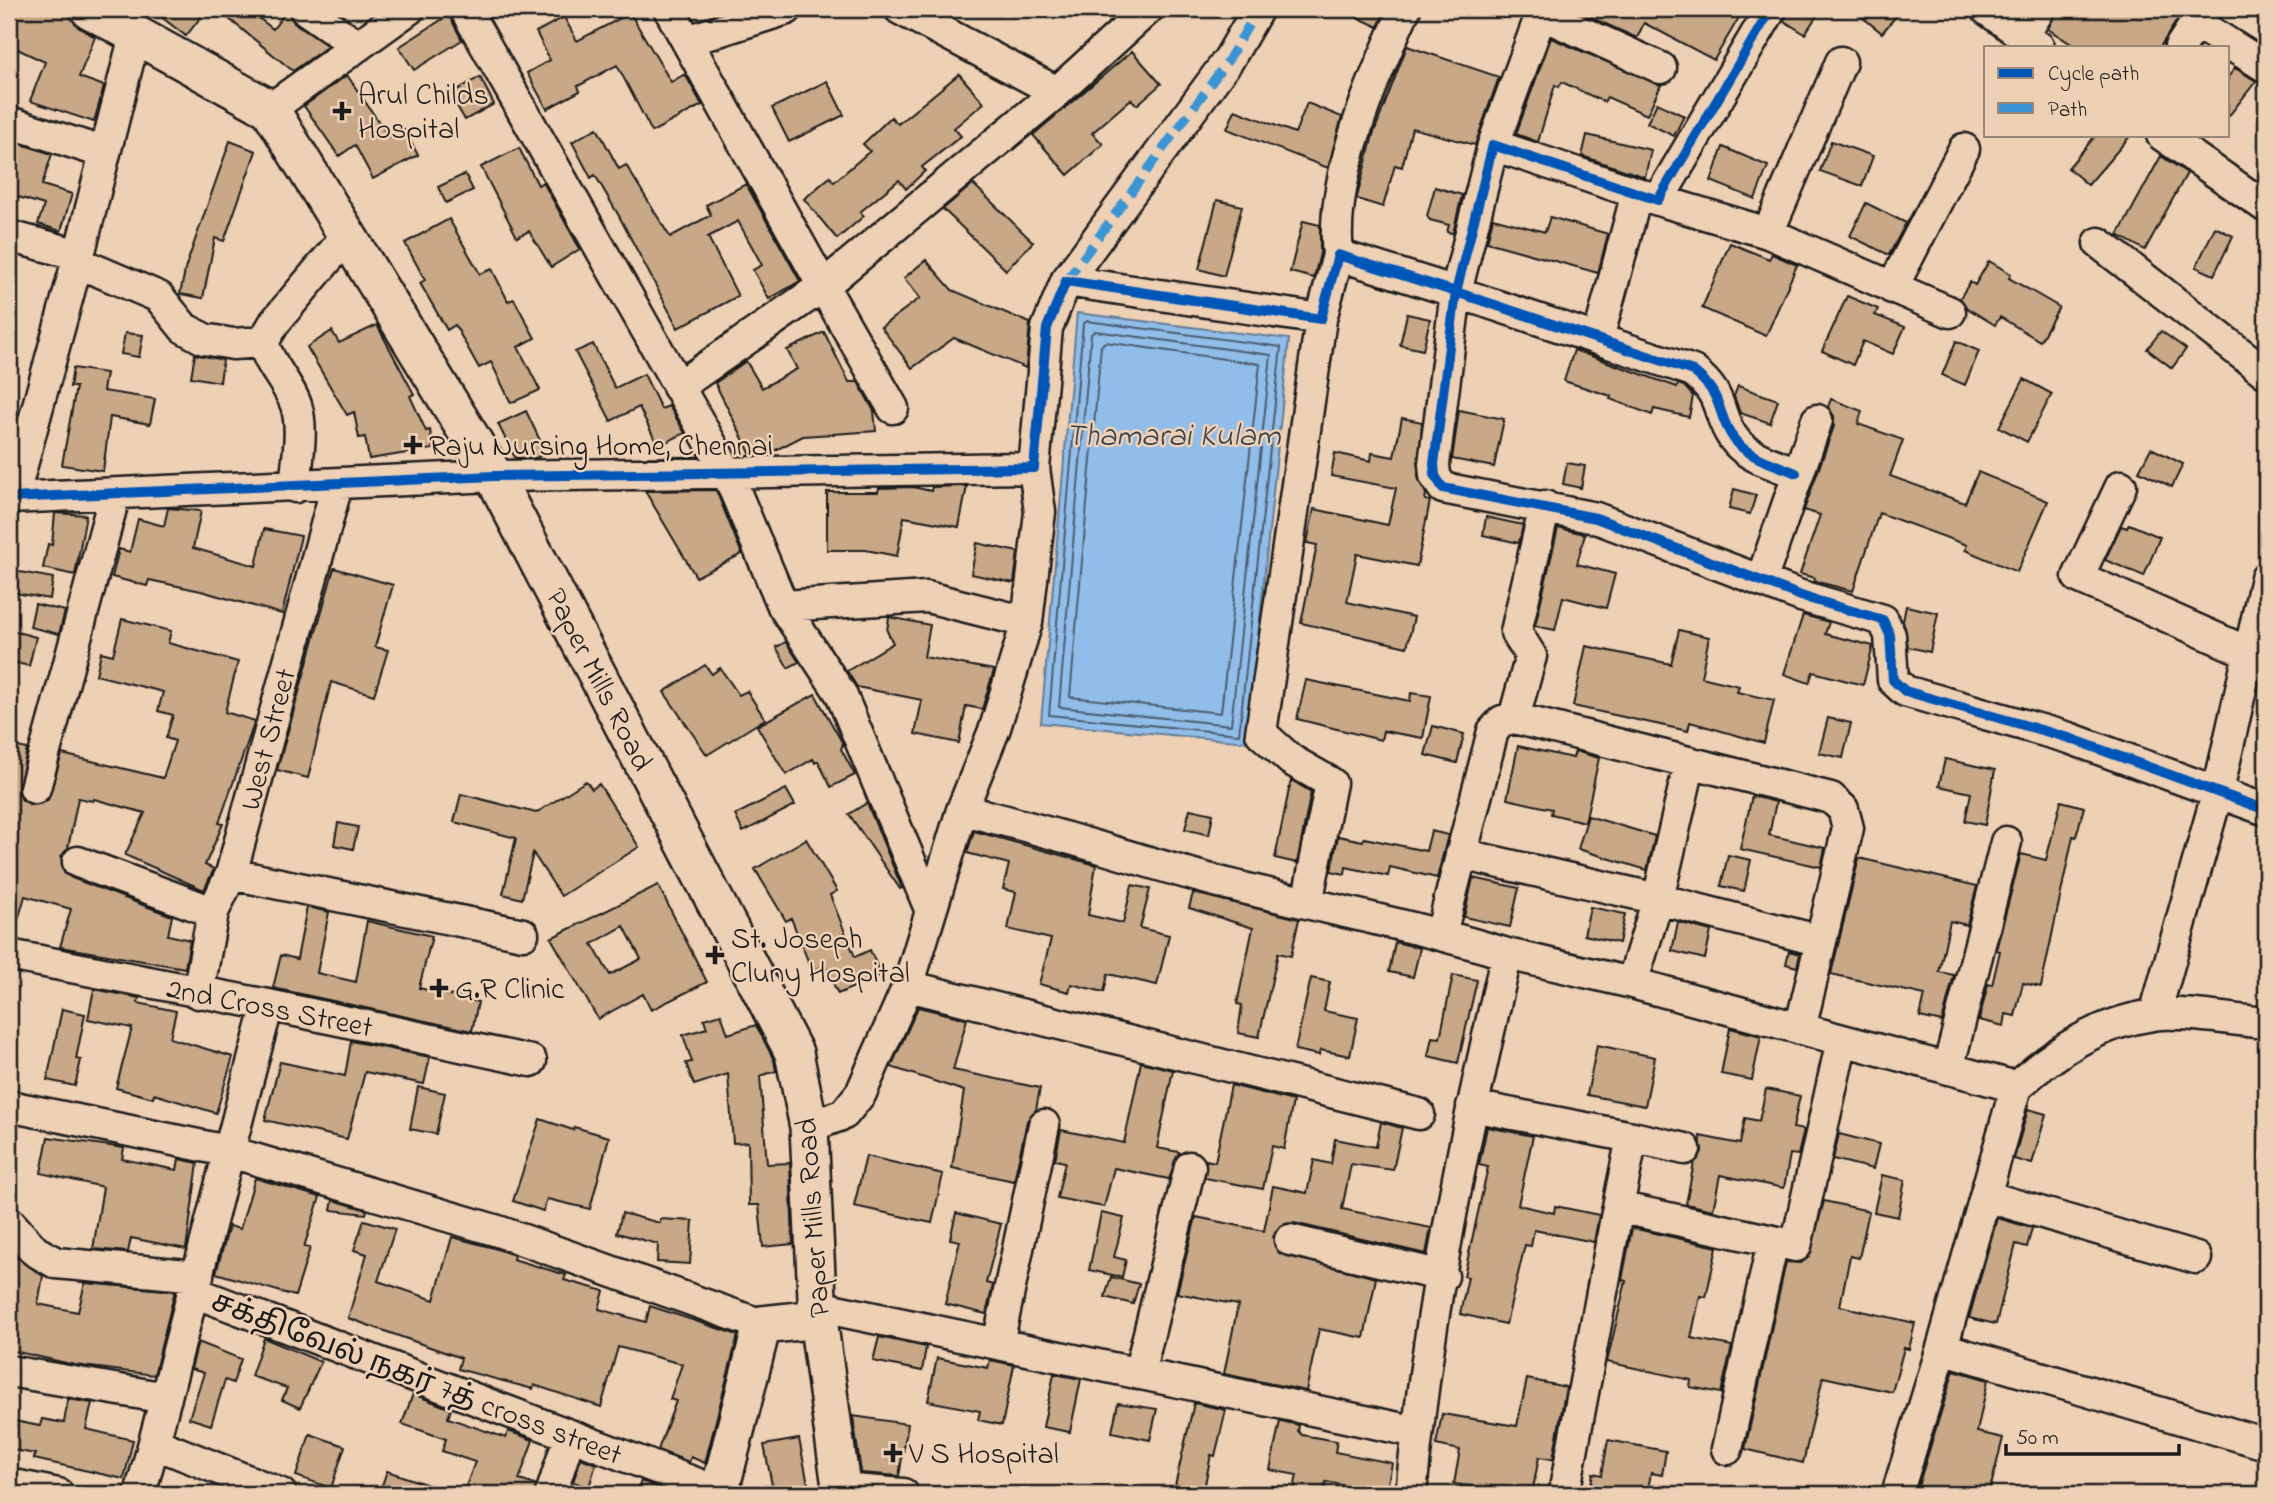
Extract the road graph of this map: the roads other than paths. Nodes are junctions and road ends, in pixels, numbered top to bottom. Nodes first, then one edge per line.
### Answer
1 (89, 9) edge
2 (306, 9) edge
3 (409, 9) edge
4 (465, 9) edge
5 (669, 9) edge
6 (787, 9) edge
7 (900, 9) edge
8 (1148, 9) edge
9 (1258, 9) edge
10 (1405, 9) edge
11 (1771, 9) edge
12 (1986, 9) edge
13 (2040, 9) edge
14 (1542, 11) edge
15 (2193, 26) edge
16 (135, 35) junction
17 (687, 41) junction
18 (2031, 41) edge
19 (358, 46) junction
20 (2229, 46) edge
21 (2230, 47) edge
22 (1841, 62) dead end
23 (2266, 67) edge
24 (1661, 68) dead end
25 (1057, 92) junction
26 (270, 109) junction
27 (9, 122) edge
28 (2163, 136) edge
29 (1493, 145) junction
30 (1965, 149) dead end
31 (105, 153) junction
32 (1648, 196) junction
33 (2266, 207) edge
34 (1768, 233) junction
35 (9, 236) edge
36 (347, 236) junction
37 (2099, 243) dead end
38 (1338, 255) junction
39 (78, 258) junction
40 (1066, 281) junction
41 (823, 286) junction
42 (1892, 288) junction
43 (1456, 292) junction
44 (1950, 312) dead end
45 (1321, 319) junction
46 (1598, 339) junction
47 (263, 342) junction
48 (2266, 373) edge
49 (678, 387) junction
50 (893, 408) dead end
51 (1816, 420) dead end
52 (1034, 468) junction
53 (727, 472) junction
54 (1796, 473) junction
55 (494, 475) junction
56 (337, 485) junction
57 (2121, 486) dead end
58 (295, 487) junction
59 (115, 494) junction
60 (11, 498) edge
61 (1545, 506) junction
62 (2266, 578) edge
63 (1760, 581) junction
64 (783, 606) junction
65 (1027, 622) junction
66 (2248, 652) junction
67 (1514, 718) junction
68 (1690, 762) junction
69 (36, 788) dead end
70 (2218, 791) junction
71 (962, 810) junction
72 (2266, 810) edge
73 (2006, 842) dead end
74 (1461, 854) junction
75 (78, 862) dead end
76 (231, 874) junction
77 (1658, 899) junction
78 (1307, 903) junction
79 (930, 909) junction
80 (213, 912) junction
81 (523, 934) dead end
82 (1441, 934) junction
83 (1821, 941) junction
84 (1507, 954) junction
85 (9, 955) edge
86 (1632, 983) junction
87 (908, 986) junction
88 (198, 993) junction
89 (268, 1005) junction
90 (2155, 1014) junction
91 (2266, 1023) edge
92 (1800, 1029) junction
93 (1842, 1040) junction
94 (531, 1061) dead end
95 (1948, 1069) junction
96 (2016, 1087) junction
97 (9, 1106) edge
98 (1472, 1106) junction
99 (1419, 1114) dead end
100 (1044, 1125) dead end
101 (809, 1126) junction
102 (1632, 1137) junction
103 (1685, 1149) dead end
104 (227, 1151) junction
105 (1190, 1167) dead end
106 (1985, 1196) junction
107 (1618, 1207) junction
108 (9, 1222) edge
109 (1290, 1240) dead end
110 (1773, 1241) junction
111 (2196, 1258) dead end
112 (1443, 1276) junction
113 (196, 1284) junction
114 (817, 1313) junction
115 (762, 1325) junction
116 (998, 1344) junction
117 (1942, 1348) junction
118 (9, 1371) edge
119 (1139, 1374) junction
120 (166, 1398) junction
121 (1417, 1432) junction
122 (570, 1435) junction
123 (154, 1443) junction
124 (2266, 1444) edge
125 (1727, 1449) dead end
126 (9, 1485) edge
127 (841, 1492) edge
128 (719, 1493) edge
129 (58, 1494) edge
130 (140, 1494) edge
131 (281, 1494) edge
132 (551, 1494) edge
133 (903, 1494) edge
134 (1411, 1494) edge
135 (1564, 1494) edge
136 (1897, 1494) edge

1 - 16 main road
2 - 19 street
3 - 19 street
4 - 49 street
5 - 17 street
6 - 17 street
7 - 25 street
8 - 25 street
9 - 40 street
10 - 38 street
11 - 32 street
12 - 18 street
13 - 18 street
14 - 24 street
14 - 29 street
15 - 20 street
16 - 26 main road
16 - 31 street
17 - 41 street
19 - 26 street
21 - 23 street
22 - 34 street
25 - 41 street
26 - 36 main road, Paper Mills Road
27 - 31 street
28 - 33 street
29 - 32 street
29 - 43 street
30 - 42 street
31 - 39 street
32 - 34 street
32 - 46 street
34 - 42 street
35 - 39 street
36 - 47 street
36 - 55 main road, Paper Mills Road
37 - 48 street
38 - 43 street
38 - 45 street
39 - 47 street
39 - 60 street
40 - 45 street
40 - 52 street
41 - 49 street
41 - 50 street
42 - 44 street
43 - 46 street
43 - 61 street
45 - 78 street
46 - 54 street
47 - 58 street
49 - 53 street
51 - 54 street
52 - 53 street
52 - 65 street
53 - 55 street
53 - 64 street
54 - 63 street
55 - 56 street
55 - 101 main road, Paper Mills Road
56 - 58 street
56 - 76 street, West Street
57 - 66 street
58 - 59 street
59 - 60 street
59 - 69 street
61 - 63 street
61 - 67 street
62 - 66 street
63 - 70 street
64 - 65 street
64 - 79 street
65 - 71 street
66 - 70 street
67 - 68 street
67 - 74 street
68 - 77 street
68 - 83 street
70 - 72 street
70 - 90 street
71 - 78 street
71 - 79 street
73 - 95 street
74 - 77 street
74 - 82 street
75 - 80 street
76 - 80 street, West Street
76 - 81 street
77 - 83 street
77 - 86 street
78 - 82 street
79 - 87 street
80 - 88 street, West Street
82 - 84 street
83 - 92 street
84 - 86 street
84 - 98 street
85 - 88 street, 2nd Cross Street
86 - 92 street
87 - 99 street
87 - 101 street
88 - 89 street, 2nd Cross Street
89 - 94 street, 2nd Cross Street
89 - 104 street
90 - 91 street
90 - 96 street
92 - 93 street
93 - 95 street
93 - 110 street
95 - 96 street
96 - 106 street
97 - 104 street
98 - 102 street
98 - 112 street
100 - 116 street
101 - 114 main road, Paper Mills Road
102 - 103 street
102 - 107 street
104 - 113 street
104 - 115 street
105 - 119 street
106 - 111 street
106 - 117 street
107 - 110 street
107 - 135 street
108 - 113 street, சக்திவேல் நகர் 7த் cross street
109 - 112 street
110 - 125 street
112 - 121 street
113 - 120 street
113 - 122 street, சக்திவேல் நகர் 7த் cross street
114 - 115 main road
114 - 116 street
114 - 127 main road, Paper Mills Road
115 - 128 main road
116 - 119 street
117 - 124 street
117 - 136 street
118 - 120 street
119 - 121 street
120 - 123 street
121 - 134 street
122 - 128 street, சக்திவேல் நகர் 7த் cross street
122 - 132 street
123 - 130 street
123 - 131 street
126 - 129 street
127 - 133 street

